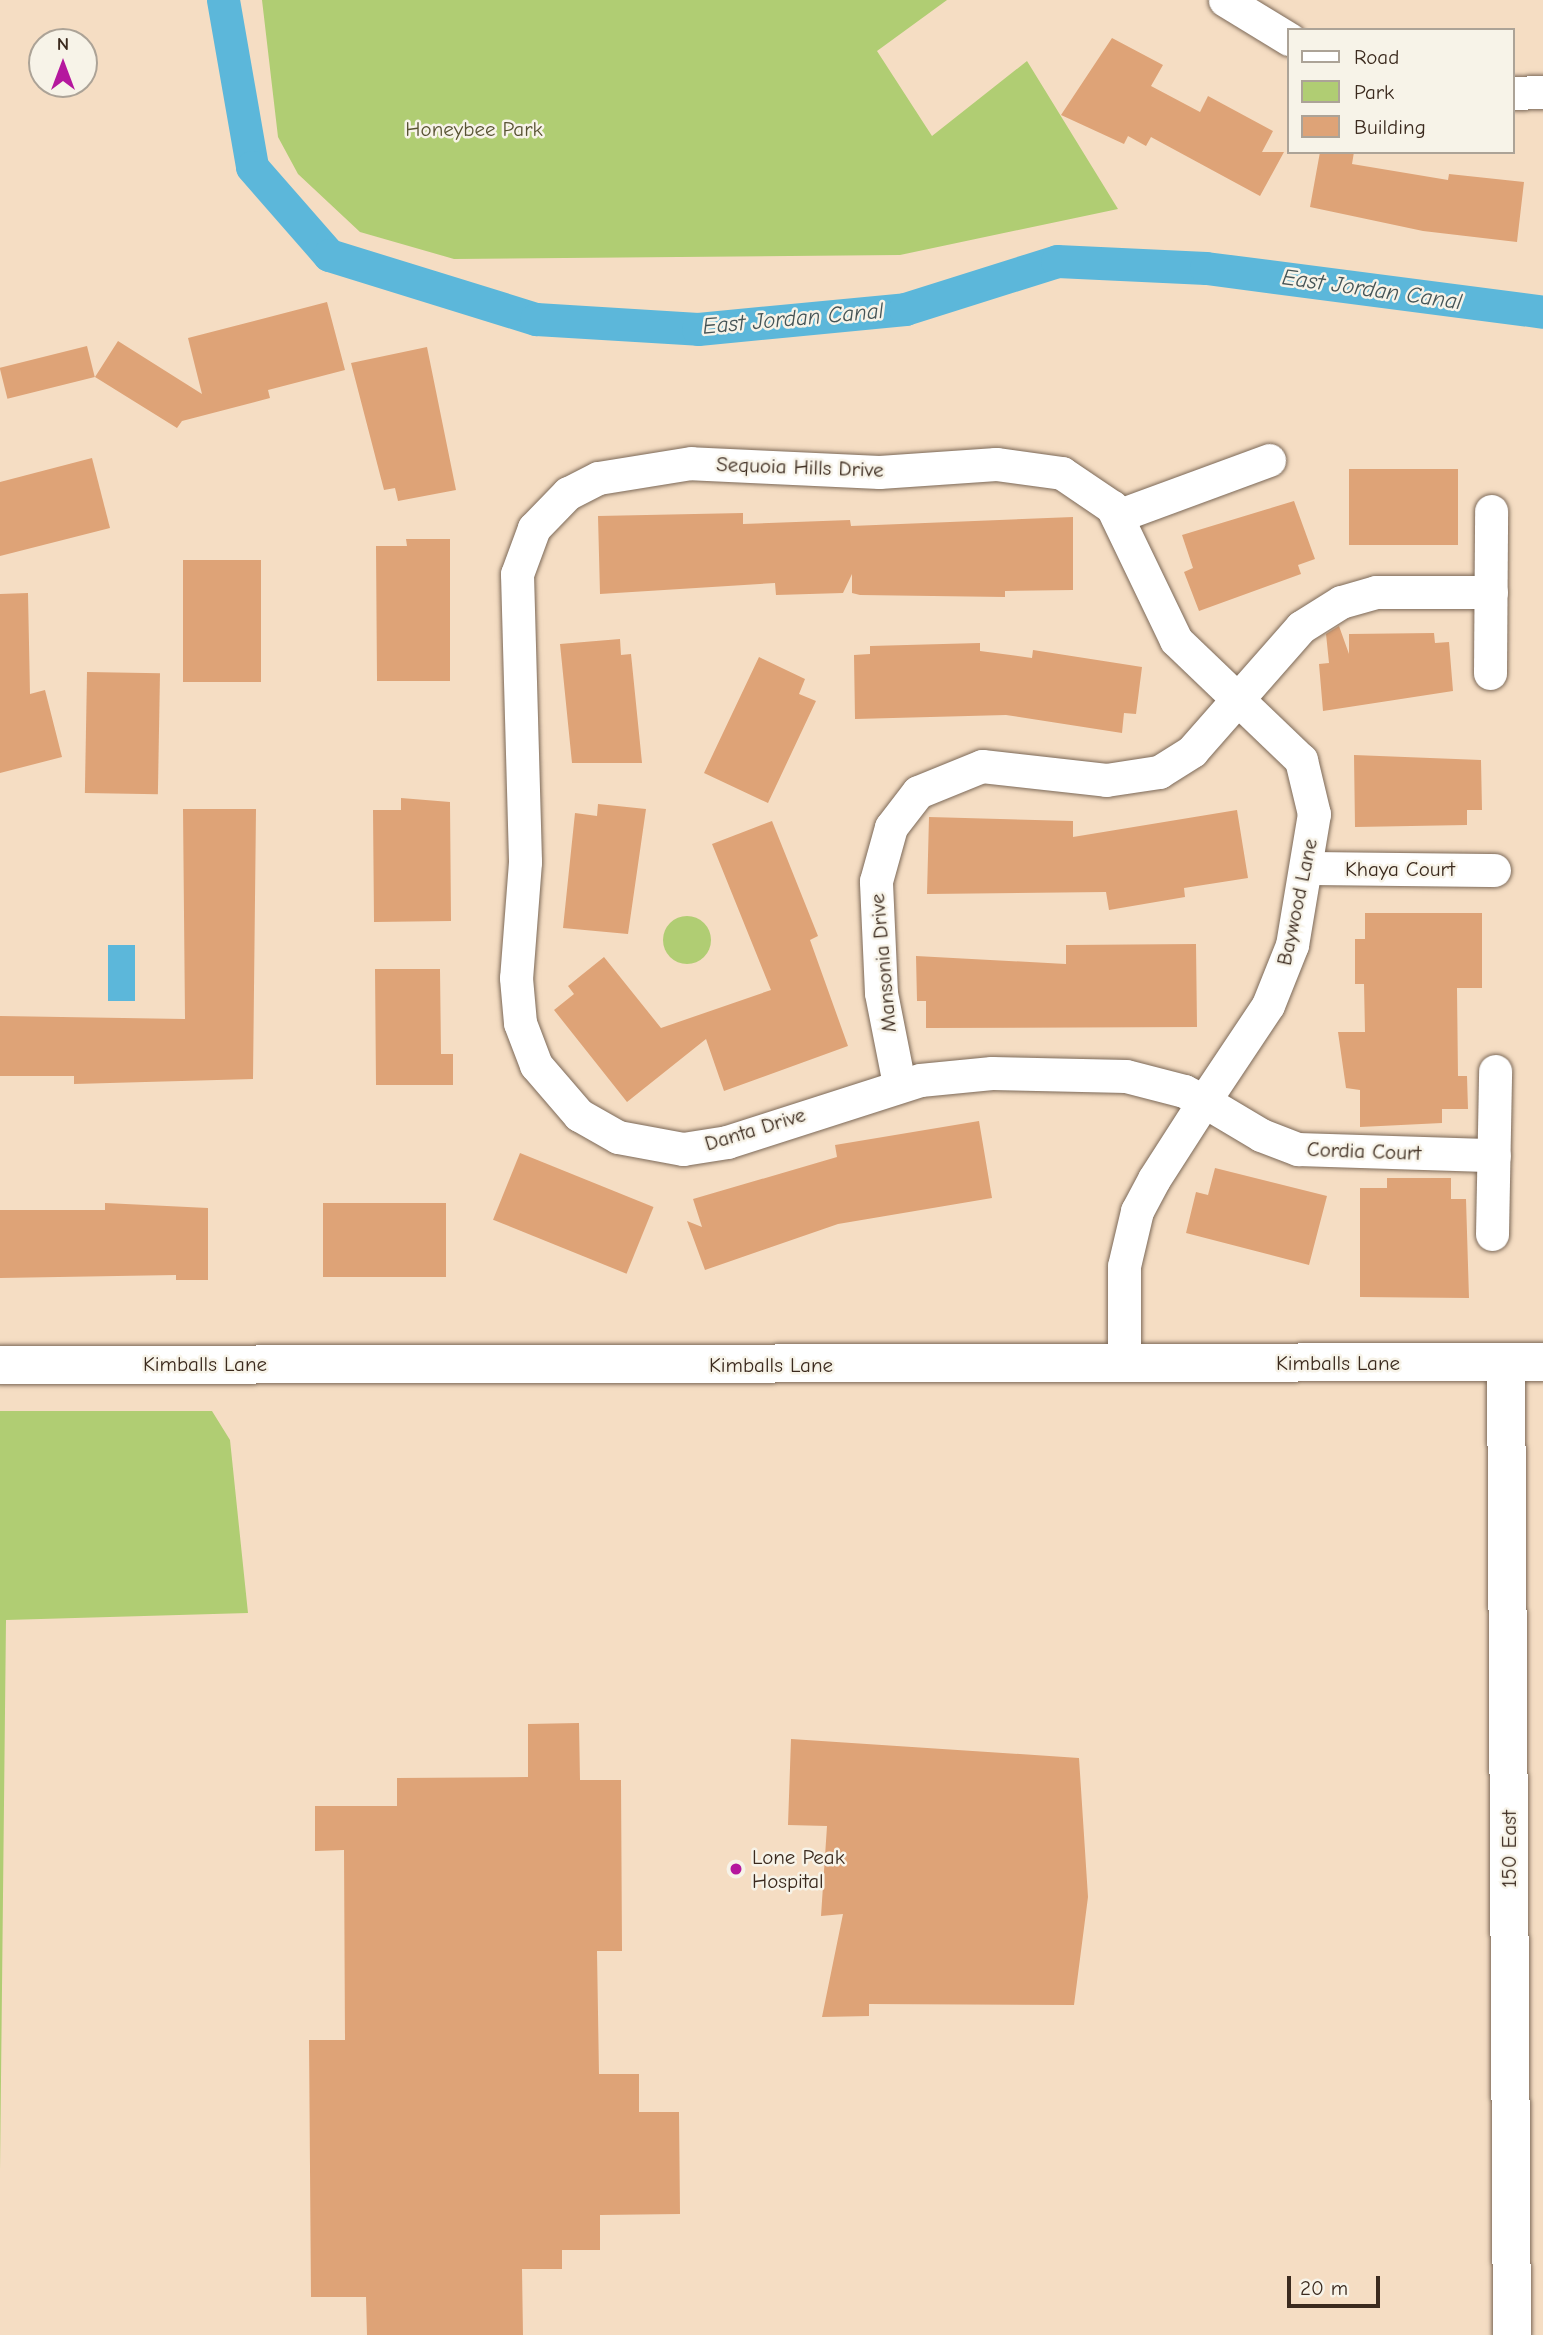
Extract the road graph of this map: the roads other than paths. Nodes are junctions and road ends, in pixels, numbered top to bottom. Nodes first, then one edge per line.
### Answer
1 (1225, 0) edge
2 (1288, 38) edge
3 (1543, 92) edge
4 (1515, 93) edge
5 (1269, 460) dead end
6 (1083, 483) joint
7 (1491, 510) dead end
8 (1117, 516) junction
9 (534, 528) joint
10 (1491, 592) junction
11 (1490, 673) dead end
12 (1240, 698) junction
13 (1306, 868) junction
14 (1494, 870) dead end
15 (1495, 1071) dead end
16 (899, 1084) junction
17 (1205, 1101) junction
18 (1493, 1155) junction
19 (1492, 1234) dead end
20 (1506, 1362) junction
21 (1543, 1362) edge
22 (1124, 1363) junction
23 (0, 1365) edge
24 (1512, 2335) edge

1 - 2 street
3 - 4 street
5 - 8 street
6 - 8 street, Baywood Lane
6 - 9 street, Sequoia Hills Drive
7 - 10 street
8 - 12 street, Baywood Lane
9 - 16 street, Danta Drive
10 - 11 street
10 - 12 street, Mansonia Drive
12 - 13 street, Baywood Lane
12 - 16 street, Mansonia Drive
13 - 14 street, Khaya Court
13 - 17 street, Baywood Lane
15 - 18 street
16 - 17 street, Danta Drive
17 - 18 street, Cordia Court
17 - 22 street, Baywood Lane
18 - 19 street
20 - 21 street, Kimballs Lane
20 - 22 street, Kimballs Lane
20 - 24 street, 150 East
22 - 23 street, Kimballs Lane

